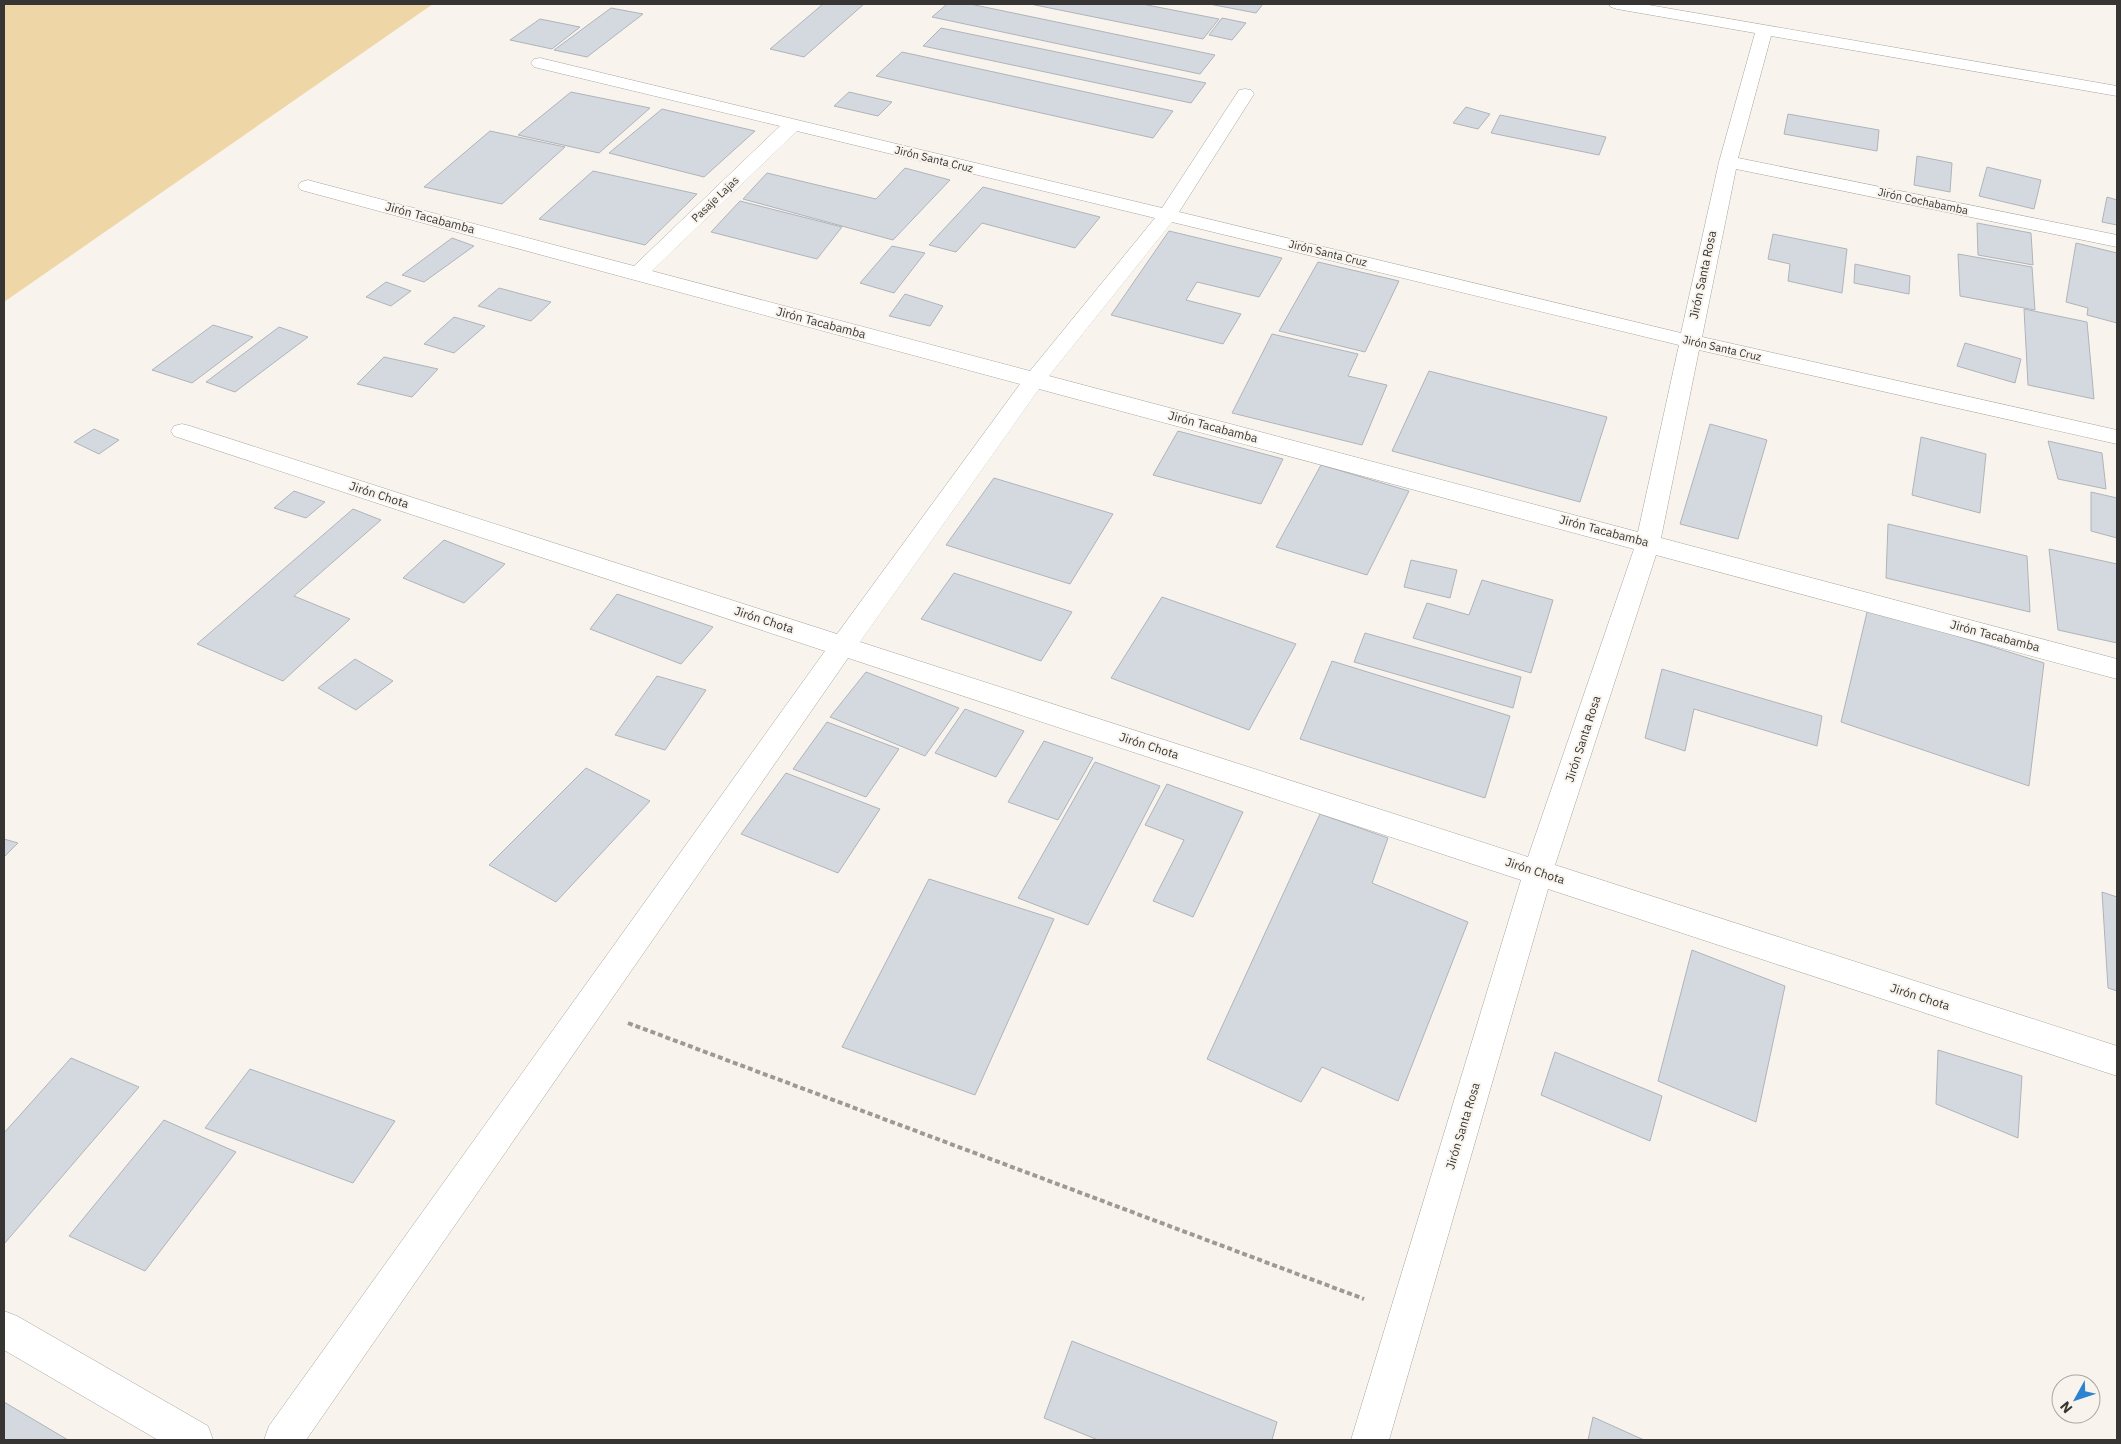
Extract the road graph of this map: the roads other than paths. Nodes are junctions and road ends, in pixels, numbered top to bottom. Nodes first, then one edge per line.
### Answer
1 (1617, 4) edge
2 (1764, 30) junction
3 (540, 63) dead end
4 (2117, 91) edge
5 (1244, 94) dead end
6 (793, 124) junction
7 (1728, 162) junction
8 (308, 186) dead end
9 (1167, 215) junction
10 (2117, 241) edge
11 (638, 274) junction
12 (1689, 340) junction
13 (1035, 379) junction
14 (182, 430) dead end
15 (2117, 437) edge
16 (1648, 543) junction
17 (843, 646) junction
18 (2117, 669) edge
19 (1538, 872) junction
20 (2117, 1061) edge
21 (4, 1329) edge
22 (194, 1440) edge
23 (283, 1440) edge
24 (1370, 1440) edge

1 - 2 street
2 - 4 street
2 - 7 street, Jirón Santa Rosa
3 - 6 street, Jirón Santa Cruz
5 - 9 street
6 - 9 street, Jirón Santa Cruz
6 - 11 street, Pasaje Lajas
7 - 10 street, Jirón Cochabamba
7 - 12 street, Jirón Santa Rosa
8 - 11 street, Jirón Tacabamba
9 - 12 street, Jirón Santa Cruz
9 - 13 street
11 - 13 street, Jirón Tacabamba
12 - 15 street, Jirón Santa Cruz
12 - 16 street, Jirón Santa Rosa
13 - 16 street, Jirón Tacabamba
13 - 17 street
14 - 17 street, Jirón Chota
16 - 18 street, Jirón Tacabamba
16 - 19 street, Jirón Santa Rosa
17 - 19 street, Jirón Chota
17 - 23 street
19 - 20 street, Jirón Chota
19 - 24 street, Jirón Santa Rosa
21 - 22 street

